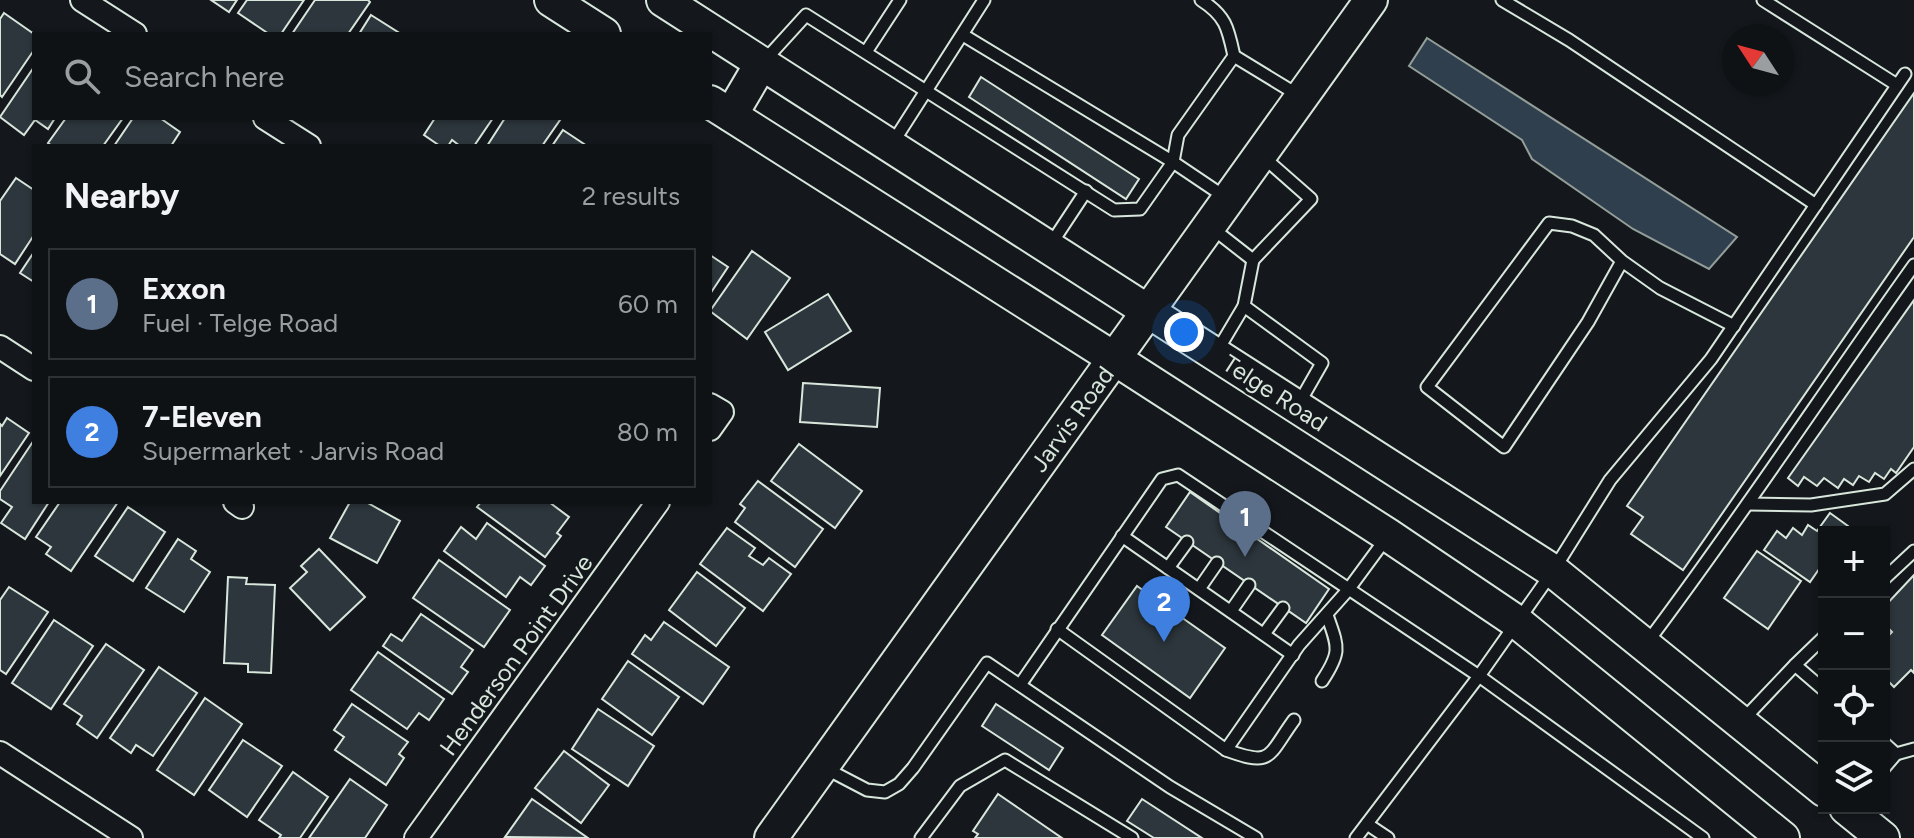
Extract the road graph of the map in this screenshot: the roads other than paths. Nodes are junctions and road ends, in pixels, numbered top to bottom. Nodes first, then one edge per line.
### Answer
1 (82, 0) edge
2 (551, 0) edge
3 (663, 0) edge
4 (900, 0) edge
5 (984, 0) edge
6 (1201, 0) edge
7 (1371, 0) edge
8 (1502, 0) edge
9 (1763, 0) edge
10 (132, 32) edge
11 (601, 32) edge
12 (963, 35) junction
13 (866, 52) junction
14 (1234, 56) junction
15 (761, 64) junction
16 (1905, 74) dead end
17 (1897, 85) junction
18 (928, 92) junction
19 (1302, 97) junction
20 (721, 108) edge
21 (268, 120) edge
22 (306, 144) edge
23 (890, 147) junction
24 (1261, 154) junction
25 (1173, 162) junction
26 (1086, 191) junction
27 (1229, 200) junction
28 (1816, 205) junction
29 (1209, 227) junction
30 (1048, 248) junction
31 (1253, 260) junction
32 (1622, 261) junction
33 (1914, 265) edge
34 (1244, 306) junction
35 (1149, 312) junction
36 (1734, 326) junction
37 (0, 347) edge
38 (1215, 355) junction
39 (1115, 359) junction
40 (32, 368) edge
41 (1297, 407) junction
42 (1914, 469) edge
43 (657, 504) edge
44 (1748, 504) junction
45 (1388, 535) junction
46 (1122, 536) junction
47 (1187, 542) dead end
48 (1914, 551) edge
49 (1217, 563) dead end
50 (1168, 568) junction
51 (1553, 571) junction
52 (1890, 573) edge
53 (1249, 585) dead end
54 (1199, 589) junction
55 (1348, 590) junction
56 (1283, 608) dead end
57 (1231, 611) junction
58 (1327, 615) junction
59 (1517, 622) junction
60 (1057, 629) junction
61 (1264, 634) junction
62 (1818, 643) edge
63 (1645, 645) junction
64 (1293, 655) junction
65 (1795, 665) junction
66 (1479, 676) junction
67 (1322, 681) dead end
68 (1020, 685) junction
69 (1818, 685) edge
70 (1294, 720) dead end
71 (1741, 722) junction
72 (1890, 748) edge
73 (1914, 749) edge
74 (1226, 750) junction
75 (0, 753) edge
76 (1896, 754) junction
77 (1890, 761) edge
78 (822, 767) junction
79 (1818, 785) edge
80 (1854, 814) edge
81 (1367, 824) junction
82 (131, 838) edge
83 (416, 838) edge
84 (771, 838) edge
85 (921, 838) edge
86 (1132, 838) edge
87 (1256, 838) edge
88 (1356, 838) edge
89 (1388, 838) edge
90 (1703, 838) edge
91 (1783, 838) edge
92 (1883, 838) edge

1 - 10 street
2 - 11 main road
3 - 15 main road, Telge Road
4 - 13 lane
5 - 12 lane
6 - 14 lane
7 - 19 main road, Jarvis Road
8 - 28 lane
9 - 17 lane
12 - 18 lane
12 - 25 lane
13 - 15 lane
13 - 18 lane
14 - 19 lane
14 - 25 lane
15 - 20 main road
15 - 23 main road, Telge Road
16 - 17 lane
17 - 28 lane
18 - 23 lane
18 - 26 lane
19 - 24 main road, Jarvis Road
20 - 39 main road
21 - 22 street
23 - 30 main road, Telge Road
24 - 27 main road, Jarvis Road
24 - 31 lane
25 - 26 lane
25 - 27 lane
26 - 30 lane
27 - 29 main road, Jarvis Road
28 - 36 lane
29 - 31 lane
29 - 35 main road, Jarvis Road
30 - 35 main road, Telge Road
31 - 34 lane
32 - 32 lane
32 - 36 lane
33 - 44 lane
34 - 38 lane
34 - 41 lane
35 - 38 main road, Telge Road
35 - 39 main road, Jarvis Road
36 - 51 lane
37 - 40 street
38 - 41 main road, Telge Road
39 - 45 main road
39 - 78 main road, Jarvis Road
41 - 51 main road, Telge Road
42 - 44 lane
43 - 83 street, Henderson Point Drive
44 - 63 lane
45 - 55 lane
45 - 59 main road
46 - 50 lane
46 - 55 lane
46 - 60 lane
47 - 50 lane
48 - 52 lane
49 - 54 lane
50 - 54 lane
51 - 59 lane
51 - 63 main road, Telge Road
53 - 57 lane
54 - 57 lane
55 - 58 lane
55 - 66 lane
56 - 61 lane
57 - 61 lane
58 - 64 lane
58 - 67 lane
59 - 66 lane
59 - 91 main road
60 - 68 lane
60 - 74 lane
61 - 64 lane
62 - 65 lane
63 - 71 main road, Telge Road
64 - 74 lane
65 - 69 lane
65 - 71 lane
66 - 81 lane
66 - 90 lane
68 - 78 lane
68 - 87 lane
70 - 74 lane
71 - 79 main road, Telge Road
72 - 76 lane
73 - 76 lane
75 - 82 street
76 - 77 lane
78 - 84 main road, Jarvis Road
80 - 92 main road, Telge Road
81 - 88 lane
81 - 89 lane
85 - 86 lane

